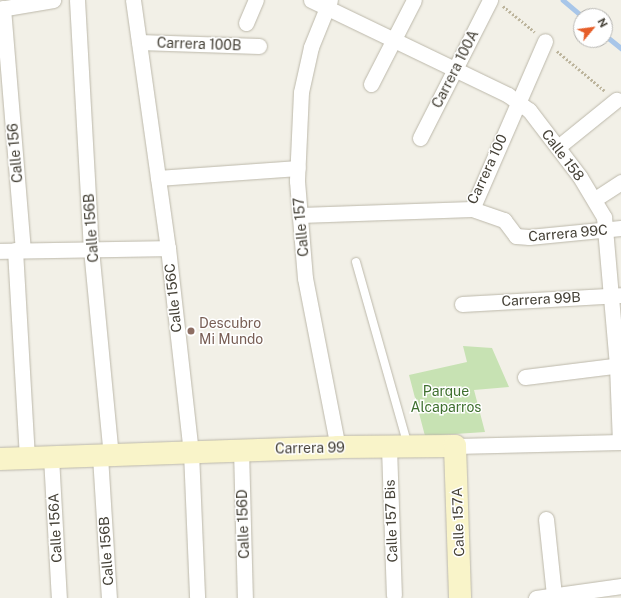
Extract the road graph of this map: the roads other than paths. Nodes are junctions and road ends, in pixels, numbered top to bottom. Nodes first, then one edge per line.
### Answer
1 (53, 0) edge
2 (77, 0) edge
3 (133, 0) edge
4 (256, 0) edge
5 (311, 0) edge
6 (414, 0) edge
7 (490, 0) edge
8 (328, 4) edge
9 (2, 9) edge
10 (246, 23) dead end
11 (394, 40) junction
12 (139, 42) junction
13 (545, 42) road end
14 (259, 46) dead end
15 (455, 70) junction
16 (371, 84) dead end
17 (616, 100) road end
18 (517, 101) junction
19 (420, 138) dead end
20 (558, 148) junction
21 (298, 168) junction
22 (158, 178) junction
23 (621, 182) edge
24 (595, 199) junction
25 (472, 209) junction
26 (300, 215) junction
27 (621, 228) edge
28 (606, 229) junction
29 (168, 248) junction
30 (91, 249) junction
31 (13, 250) edge
32 (356, 262) dead end
33 (616, 295) edge
34 (462, 304) dead end
35 (619, 365) edge
36 (525, 377) dead end
37 (620, 442) edge
38 (338, 446) junction
39 (455, 446) junction
40 (399, 447) junction
41 (240, 449) junction
42 (191, 452) junction
43 (105, 456) junction
44 (51, 457) junction
45 (27, 458) junction
46 (0, 459) edge
47 (546, 519) dead end
48 (621, 586) edge
49 (394, 595) dead end
50 (554, 595) junction
51 (59, 598) edge
52 (109, 598) edge
53 (197, 598) edge
54 (245, 598) edge
55 (460, 598) edge
56 (536, 598) edge

1 - 9 street
2 - 30 street, Calle 156B
3 - 12 street, Calle 156C
4 - 10 street
5 - 8 street, Calle 158
6 - 11 street
7 - 15 street, Carrera 100A
8 - 11 street, Calle 158
8 - 21 street, Calle 157
9 - 31 street, Calle 156
11 - 15 street, Calle 158
11 - 16 street
12 - 14 street, Carrera 100B
12 - 22 street, Calle 156C
13 - 18 street, Carrera 100
15 - 18 street, Calle 158
15 - 19 street, Carrera 100A
17 - 20 street
18 - 20 street, Calle 158
18 - 25 street, Carrera 100
20 - 24 street, Calle 158
21 - 22 street
21 - 26 street, Calle 157
22 - 29 street, Calle 156C
23 - 24 street
24 - 28 street, Calle 158
25 - 26 street, Carrera 100
25 - 28 street, Carrera 99C
26 - 38 street, Calle 157
27 - 28 street, Carrera 99C
28 - 33 street, Calle 158
29 - 30 street
29 - 42 street, Calle 156C
30 - 31 street
30 - 43 street, Calle 156B
31 - 45 street, Calle 156
32 - 40 lane
33 - 34 street, Carrera 99B
33 - 35 street, Calle 158
35 - 36 street
35 - 37 street, Calle 158
37 - 39 street, Carrera 99
38 - 40 street, Carrera 99
38 - 41 street, Carrera 99
39 - 40 street, Carrera 99
39 - 55 street, Calle 157A
40 - 49 street, Calle 157 Bis
41 - 42 street, Carrera 99
41 - 54 street, Calle 156D
42 - 43 street, Carrera 99
42 - 53 street, Calle 156C
43 - 44 street, Carrera 99
43 - 52 street, Calle 156B
44 - 45 street, Carrera 99
44 - 51 street, Calle 156A
45 - 46 street, Carrera 99
47 - 50 street
48 - 50 street
50 - 56 street

